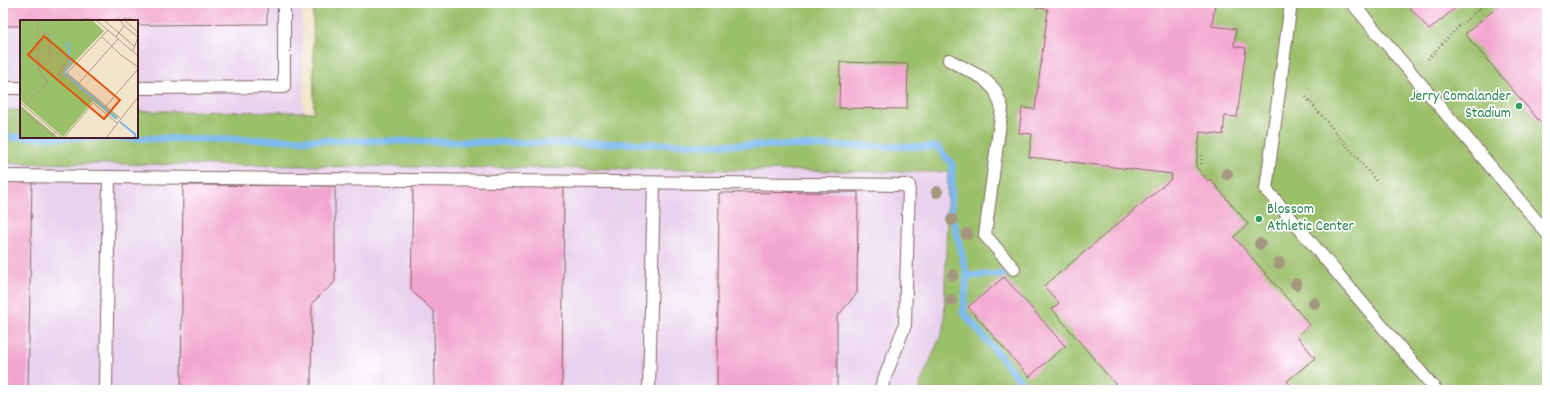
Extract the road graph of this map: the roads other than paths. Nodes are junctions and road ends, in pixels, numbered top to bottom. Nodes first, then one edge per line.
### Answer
1 (284, 3) edge
2 (1291, 3) edge
3 (1352, 3) edge
4 (949, 60) dead end
5 (3, 88) edge
6 (20, 88) edge
7 (138, 88) edge
8 (3, 176) edge
9 (109, 177) junction
10 (654, 183) junction
11 (1547, 233) edge
12 (1014, 269) dead end
13 (106, 390) edge
14 (649, 390) edge
15 (880, 390) edge
16 (1436, 390) edge

1 - 7 lane
2 - 16 lane
3 - 11 lane
4 - 12 lane
5 - 6 lane
8 - 9 lane
9 - 10 lane
9 - 13 lane
10 - 14 lane
10 - 15 lane

